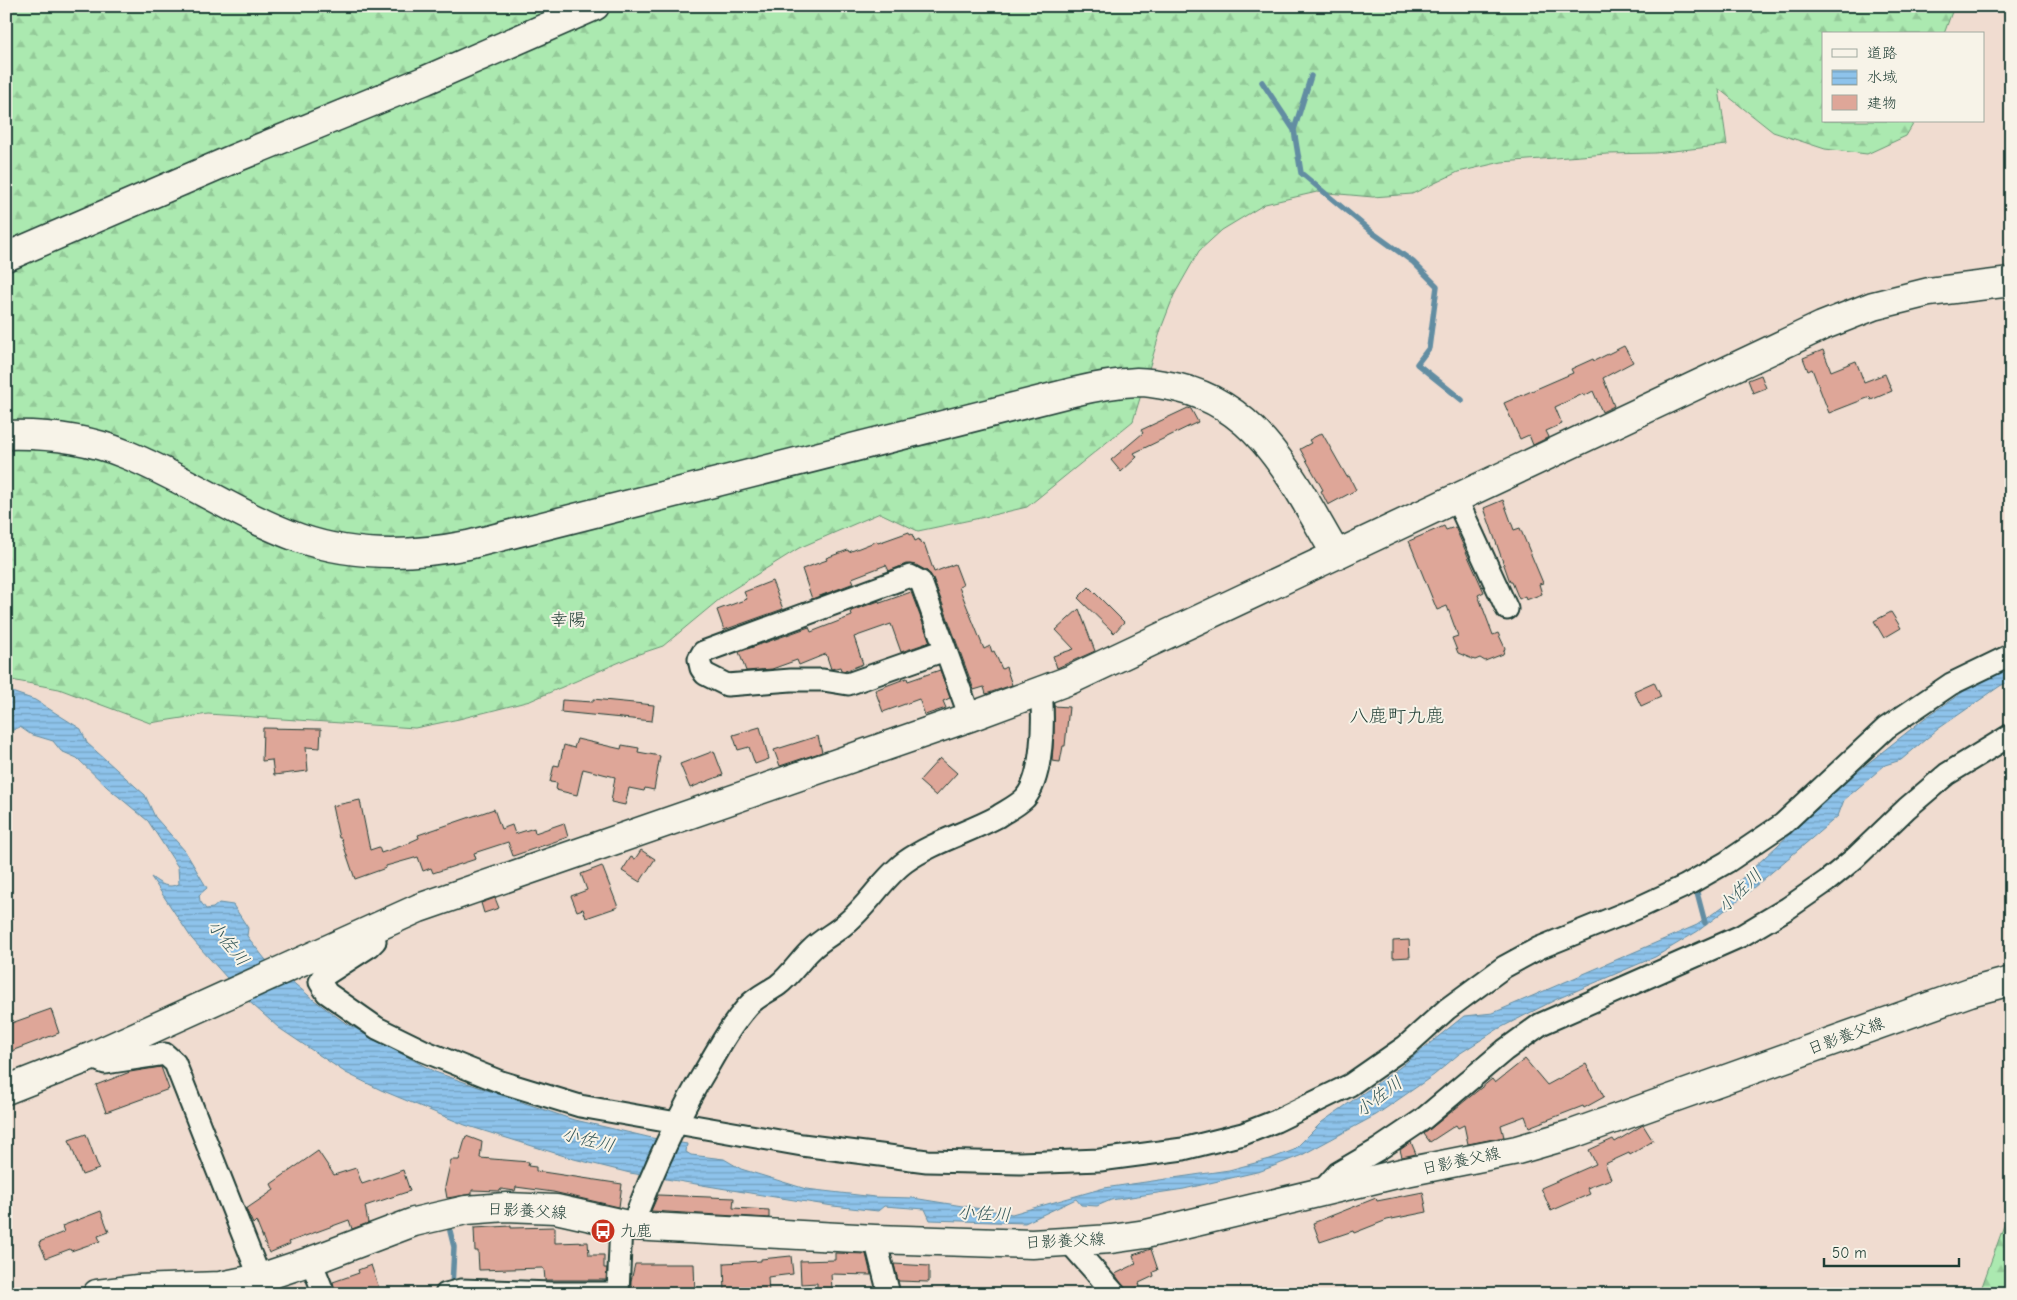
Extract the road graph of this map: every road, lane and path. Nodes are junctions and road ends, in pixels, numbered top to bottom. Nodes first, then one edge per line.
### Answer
1 (595, 6) edge
2 (6, 257) edge
3 (2011, 282) edge
4 (6, 435) edge
5 (1456, 498) junction
6 (1336, 554) junction
7 (1507, 610) dead end
8 (945, 650) junction
9 (2011, 655) edge
10 (1041, 692) junction
11 (970, 717) junction
12 (2011, 735) edge
13 (372, 929) junction
14 (2011, 981) edge
15 (90, 1057) junction
16 (6, 1090) edge
17 (674, 1126) junction
18 (1320, 1193) junction
19 (627, 1225) junction
20 (875, 1239) junction
21 (1068, 1241) junction
22 (311, 1261) junction
23 (260, 1278) junction
24 (138, 1291) edge
25 (618, 1293) edge
26 (97, 1294) edge
27 (324, 1294) edge
28 (446, 1294) edge
29 (889, 1294) edge
30 (1116, 1294) edge

1 - 2 street
3 - 5 street
4 - 6 street
5 - 6 street
5 - 7 street
6 - 10 street
8 - 8 street
8 - 11 street
9 - 17 street
10 - 11 street
10 - 17 street
11 - 13 street
12 - 18 street
13 - 15 street
13 - 17 street
14 - 18 street, 日影養父線
15 - 16 street
15 - 23 street
17 - 19 street
18 - 21 street, 日影養父線
19 - 20 street, 日影養父線
19 - 22 street, 日影養父線
19 - 25 street
20 - 21 street, 日影養父線
20 - 29 street
21 - 30 street
22 - 23 street, 日影養父線
22 - 27 street
23 - 24 street, 日影養父線
24 - 26 street, 日影養父線
25 - 28 street

